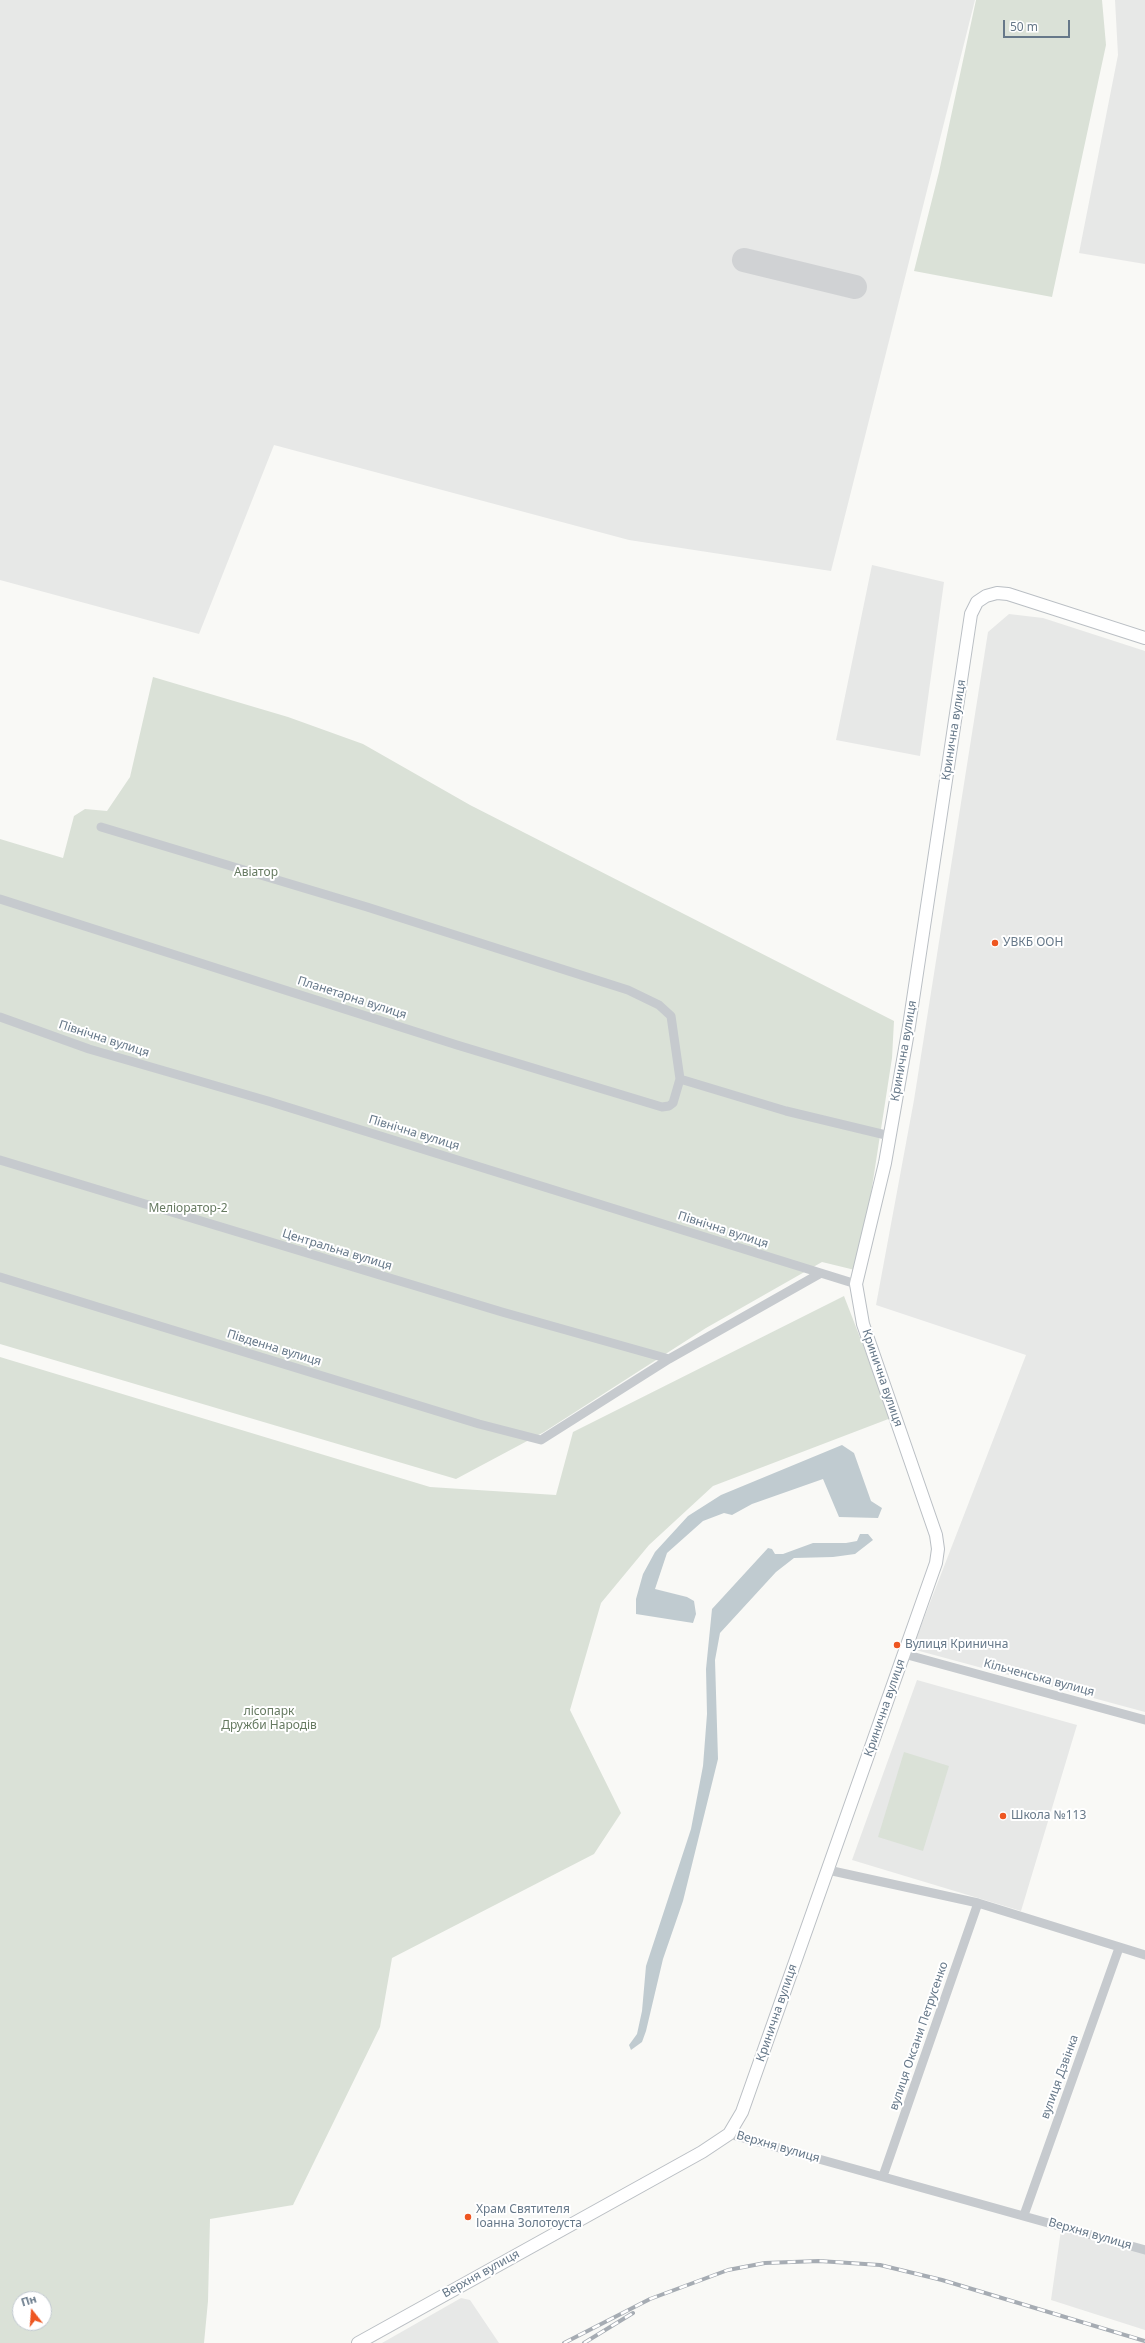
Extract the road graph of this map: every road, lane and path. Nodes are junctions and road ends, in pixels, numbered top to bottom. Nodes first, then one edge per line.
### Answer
1 (1145, 638) edge
2 (101, 827) dead end
3 (0, 899) edge
4 (0, 1017) edge
5 (680, 1079) junction
6 (890, 1136) junction
7 (0, 1160) edge
8 (821, 1273) junction
9 (0, 1277) edge
10 (856, 1284) junction
11 (669, 1359) junction
12 (904, 1654) junction
13 (1145, 1720) edge
14 (828, 1870) junction
15 (978, 1903) junction
16 (1119, 1948) junction
17 (1145, 1955) edge
18 (729, 2134) junction
19 (883, 2176) junction
20 (1024, 2215) junction
21 (1145, 2250) edge
22 (358, 2343) edge

1 - 6 street, Кринична вулиця
2 - 5 street
3 - 5 street, Планетарна вулиця
4 - 8 street, Північна вулиця
5 - 6 street
6 - 10 street, Кринична вулиця
7 - 11 street, Центральна вулиця
8 - 10 street, Північна вулиця
8 - 11 street
9 - 11 street, Південна вулиця
10 - 12 street, Кринична вулиця
12 - 13 street, Кільченська вулиця
12 - 14 street, Кринична вулиця
14 - 15 street
14 - 18 street, Кринична вулиця
15 - 16 street
15 - 19 street, вулиця Оксани Петрусенко
16 - 17 street
16 - 20 street, вулиця Дзвінка
18 - 19 street, Верхня вулиця
18 - 22 street, Верхня вулиця
19 - 20 street, Верхня вулиця
20 - 21 street, Верхня вулиця

